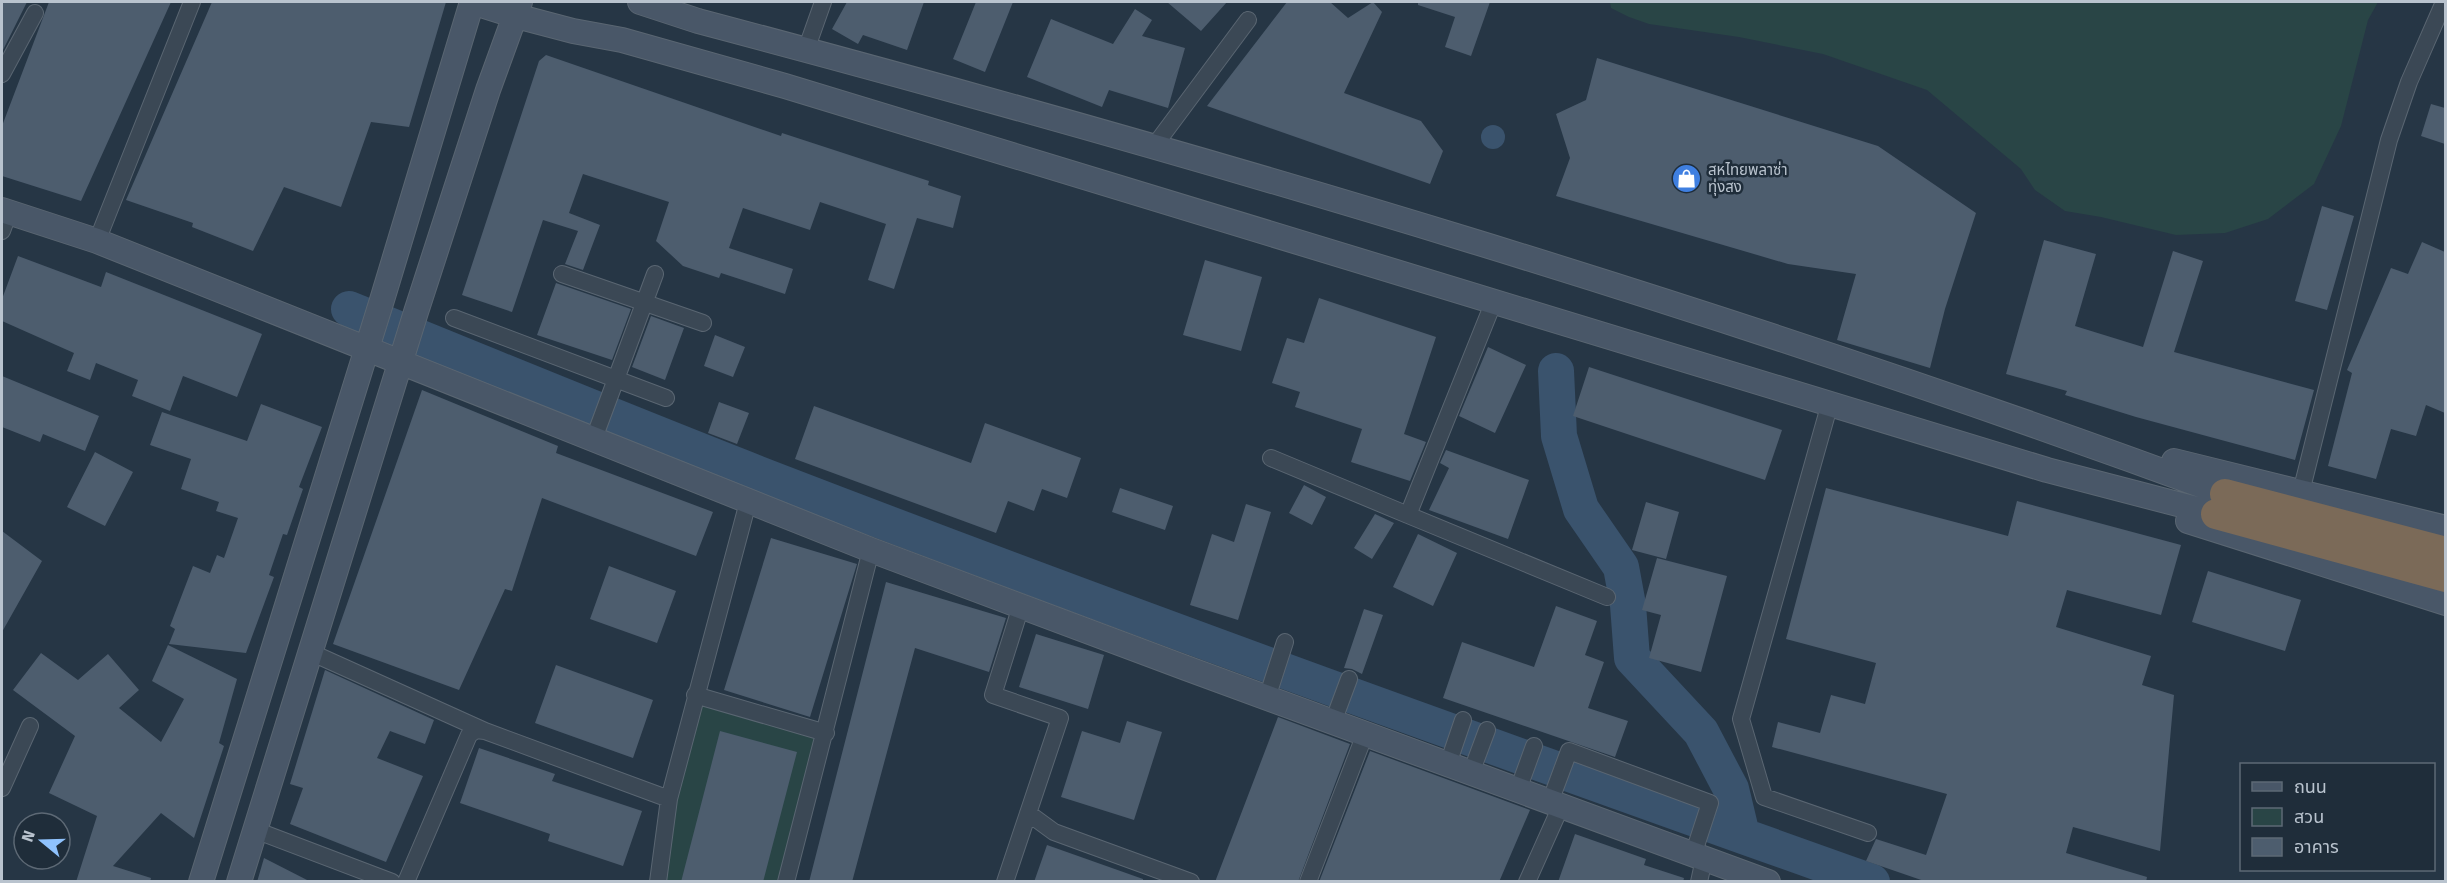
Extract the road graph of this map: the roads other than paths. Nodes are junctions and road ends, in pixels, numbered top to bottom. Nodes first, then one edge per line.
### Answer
1 (192, 2) edge
2 (472, 2) edge
3 (640, 2) edge
4 (668, 2) edge
5 (823, 2) edge
6 (2444, 2) edge
7 (518, 9) edge
8 (35, 13) dead end
9 (1248, 20) dead end
10 (698, 21) junction
11 (573, 31) junction
12 (806, 50) junction
13 (2, 74) edge
14 (488, 90) junction
15 (1155, 146) junction
16 (4, 218) edge
17 (97, 241) junction
18 (562, 274) dead end
19 (655, 274) dead end
20 (1494, 301) junction
21 (644, 302) junction
22 (454, 318) dead end
23 (703, 323) dead end
24 (368, 341) junction
25 (402, 355) junction
26 (616, 377) junction
27 (666, 398) dead end
28 (1830, 403) junction
29 (595, 434) junction
30 (2066, 435) junction
31 (1271, 458) dead end
32 (2047, 470) junction
33 (2301, 492) junction
34 (748, 502) junction
35 (2221, 504) junction
36 (1408, 515) junction
37 (2445, 534) edge
38 (871, 550) junction
39 (2445, 577) edge
40 (1607, 597) dead end
41 (2445, 603) edge
42 (1021, 606) junction
43 (1284, 642) dead end
44 (310, 652) junction
45 (1349, 679) dead end
46 (1269, 690) junction
47 (695, 695) junction
48 (1463, 720) dead end
49 (1333, 722) junction
50 (30, 726) dead end
51 (1487, 730) dead end
52 (485, 731) junction
53 (826, 734) junction
54 (1365, 734) junction
55 (1534, 746) dead end
56 (1448, 764) junction
57 (1471, 772) junction
58 (2, 788) edge
59 (1518, 790) junction
60 (669, 799) junction
61 (1554, 803) junction
62 (1028, 813) junction
63 (255, 830) junction
64 (1868, 833) dead end
65 (1697, 862) edge
66 (201, 882) edge
67 (239, 882) edge
68 (392, 882) edge
69 (406, 882) edge
70 (658, 882) edge
71 (786, 882) edge
72 (1005, 882) edge
73 (1191, 882) edge
74 (1308, 882) edge
75 (1527, 882) edge
76 (1768, 882) edge

1 - 17 street
2 - 7 main road
2 - 24 main road
3 - 10 main road
4 - 10 main road
5 - 12 street
6 - 33 street
7 - 11 main road
7 - 14 main road
8 - 13 street
9 - 15 street
10 - 12 main road
11 - 14 main road
11 - 20 main road
12 - 15 main road
14 - 25 main road
15 - 30 main road
16 - 17 main road
17 - 24 main road
18 - 21 street
19 - 21 street
20 - 28 main road
20 - 36 street
21 - 23 street
21 - 26 street
22 - 26 street
24 - 25 main road
24 - 66 main road
25 - 29 main road
25 - 44 main road
26 - 27 street
26 - 29 street
28 - 32 main road
28 - 64 street
29 - 34 main road
30 - 33 main road
30 - 35 main road
31 - 36 street
32 - 35 main road
32 - 41 main road
33 - 37 main road
34 - 38 main road
34 - 47 street
35 - 37 highway
35 - 39 highway
36 - 40 street
38 - 42 main road
38 - 53 street
42 - 46 main road
42 - 62 street
43 - 46 street
44 - 52 street
44 - 63 main road
45 - 49 street
46 - 49 main road
47 - 53 street
47 - 60 street
48 - 56 street
49 - 54 main road
50 - 58 street
51 - 57 street
52 - 60 street
52 - 69 street
53 - 71 street
54 - 56 main road
54 - 74 street
55 - 59 street
56 - 57 main road
57 - 59 main road
59 - 61 main road
60 - 70 street
61 - 65 main road
61 - 65 street
61 - 75 street
62 - 72 street
62 - 73 street
63 - 67 main road
63 - 68 street
65 - 76 main road

